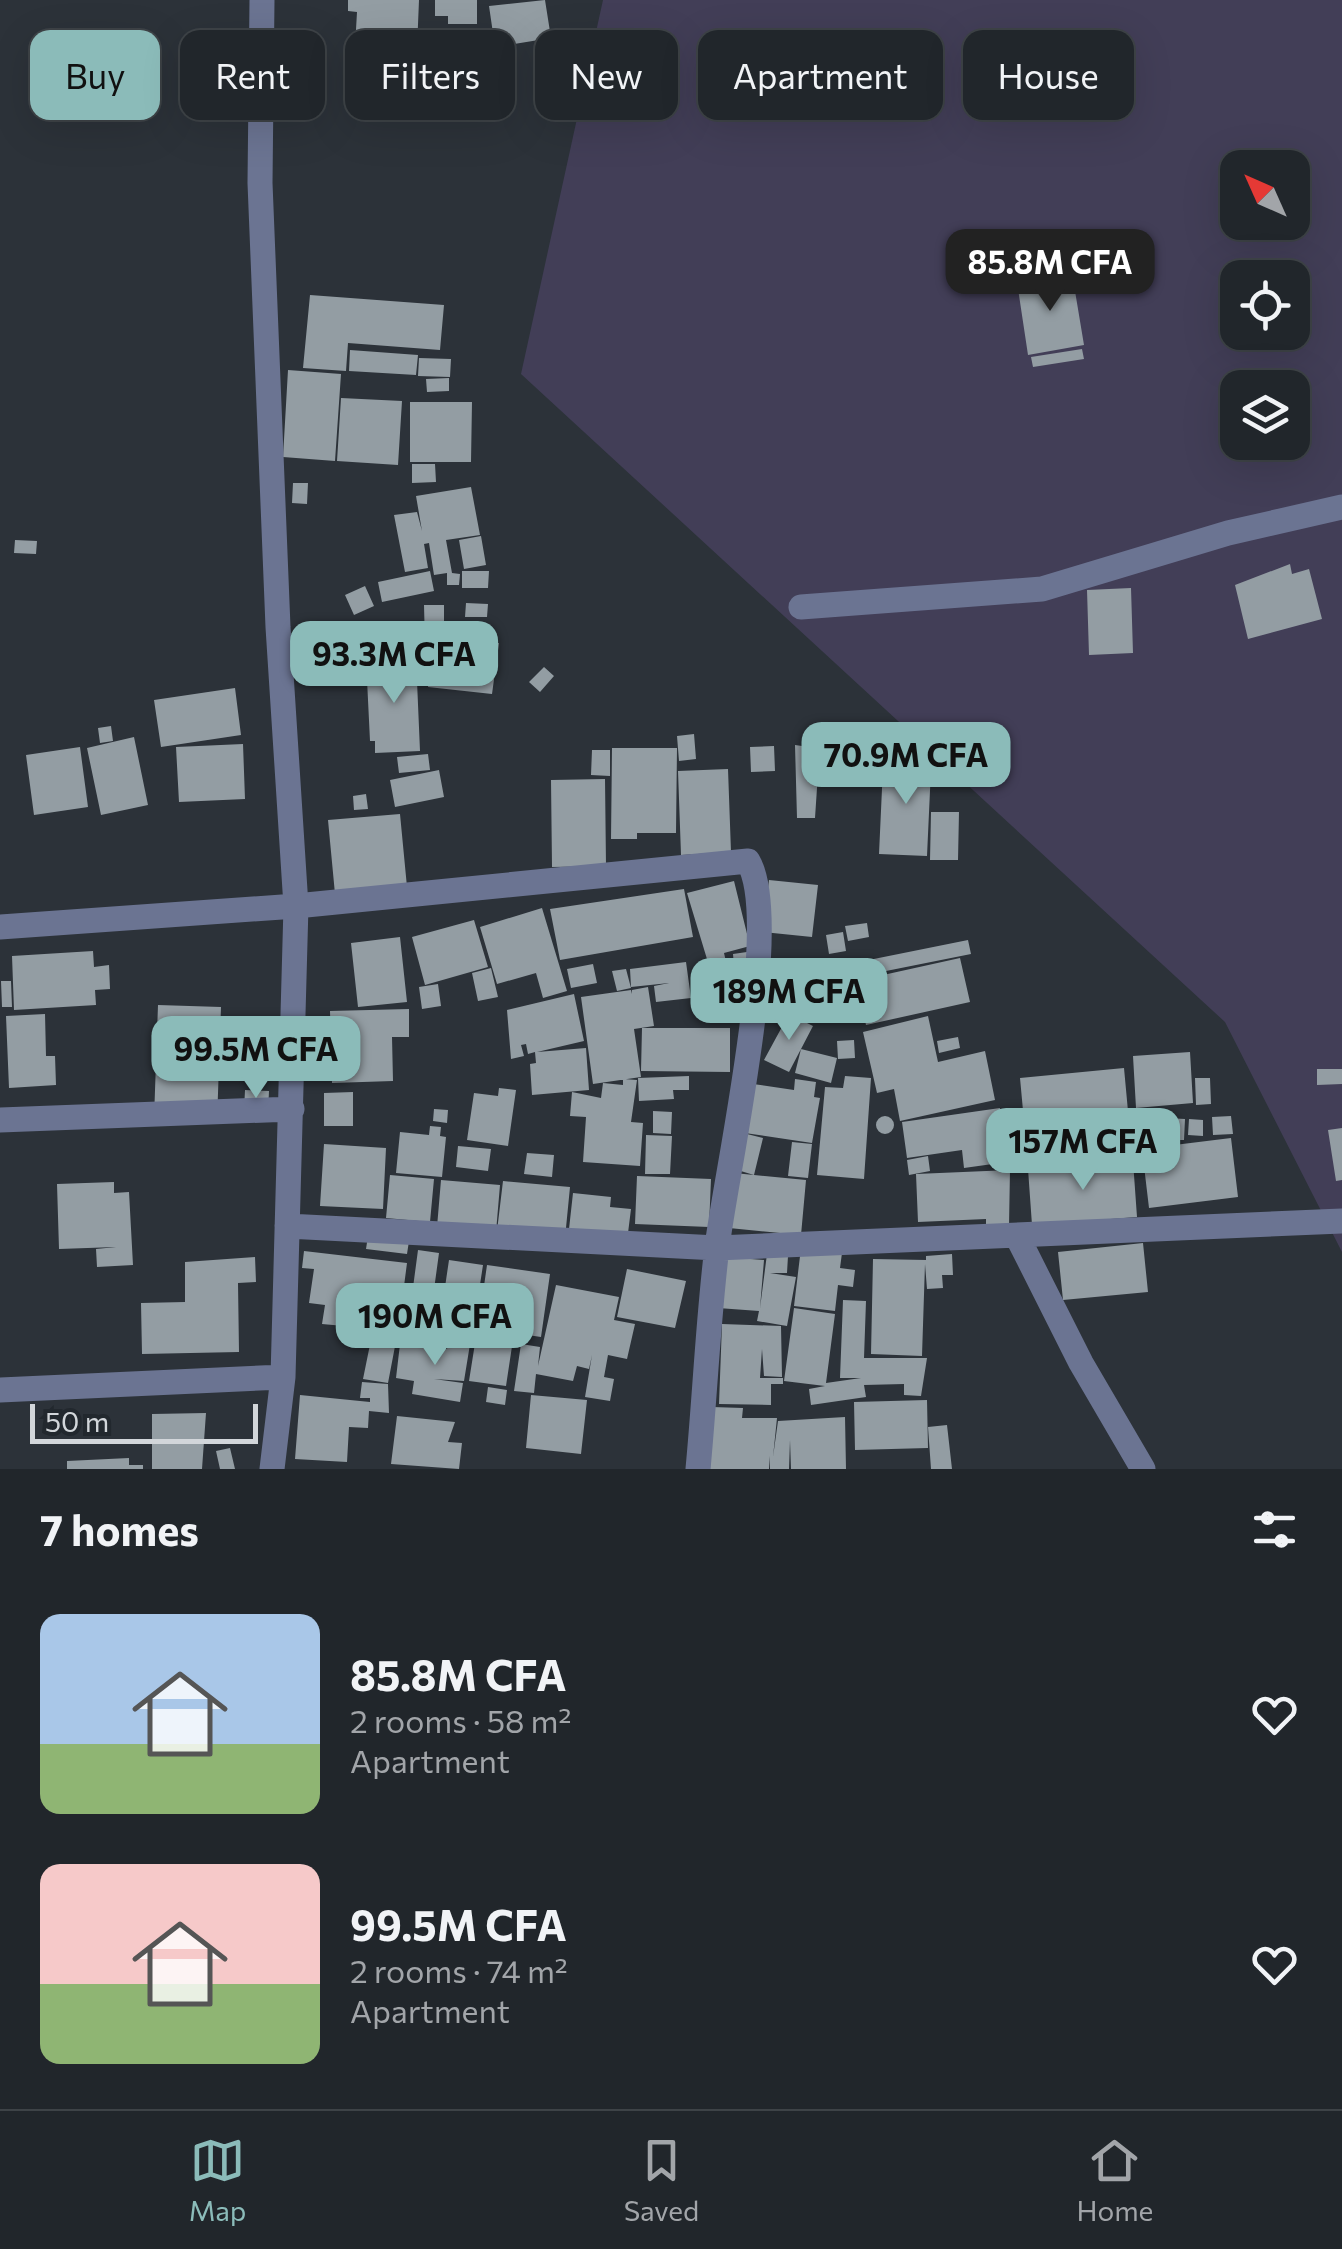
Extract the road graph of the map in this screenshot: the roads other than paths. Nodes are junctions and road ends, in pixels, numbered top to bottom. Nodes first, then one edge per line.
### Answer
1 (262, 0) edge
2 (1342, 507) edge
3 (801, 607) dead end
4 (296, 906) junction
5 (0, 927) edge
6 (292, 1110) junction
7 (0, 1120) edge
8 (1342, 1222) edge
9 (287, 1226) junction
10 (1018, 1238) junction
11 (717, 1248) junction
12 (282, 1377) junction
13 (0, 1390) edge
14 (272, 1469) edge
15 (698, 1469) edge
16 (1143, 1469) edge

1 - 4 street
2 - 3 street
4 - 5 street
4 - 6 street
4 - 11 street
6 - 7 street
6 - 9 street
8 - 10 street
9 - 11 street
9 - 12 street
10 - 11 street
10 - 16 street
11 - 15 street
12 - 13 street
12 - 14 street

